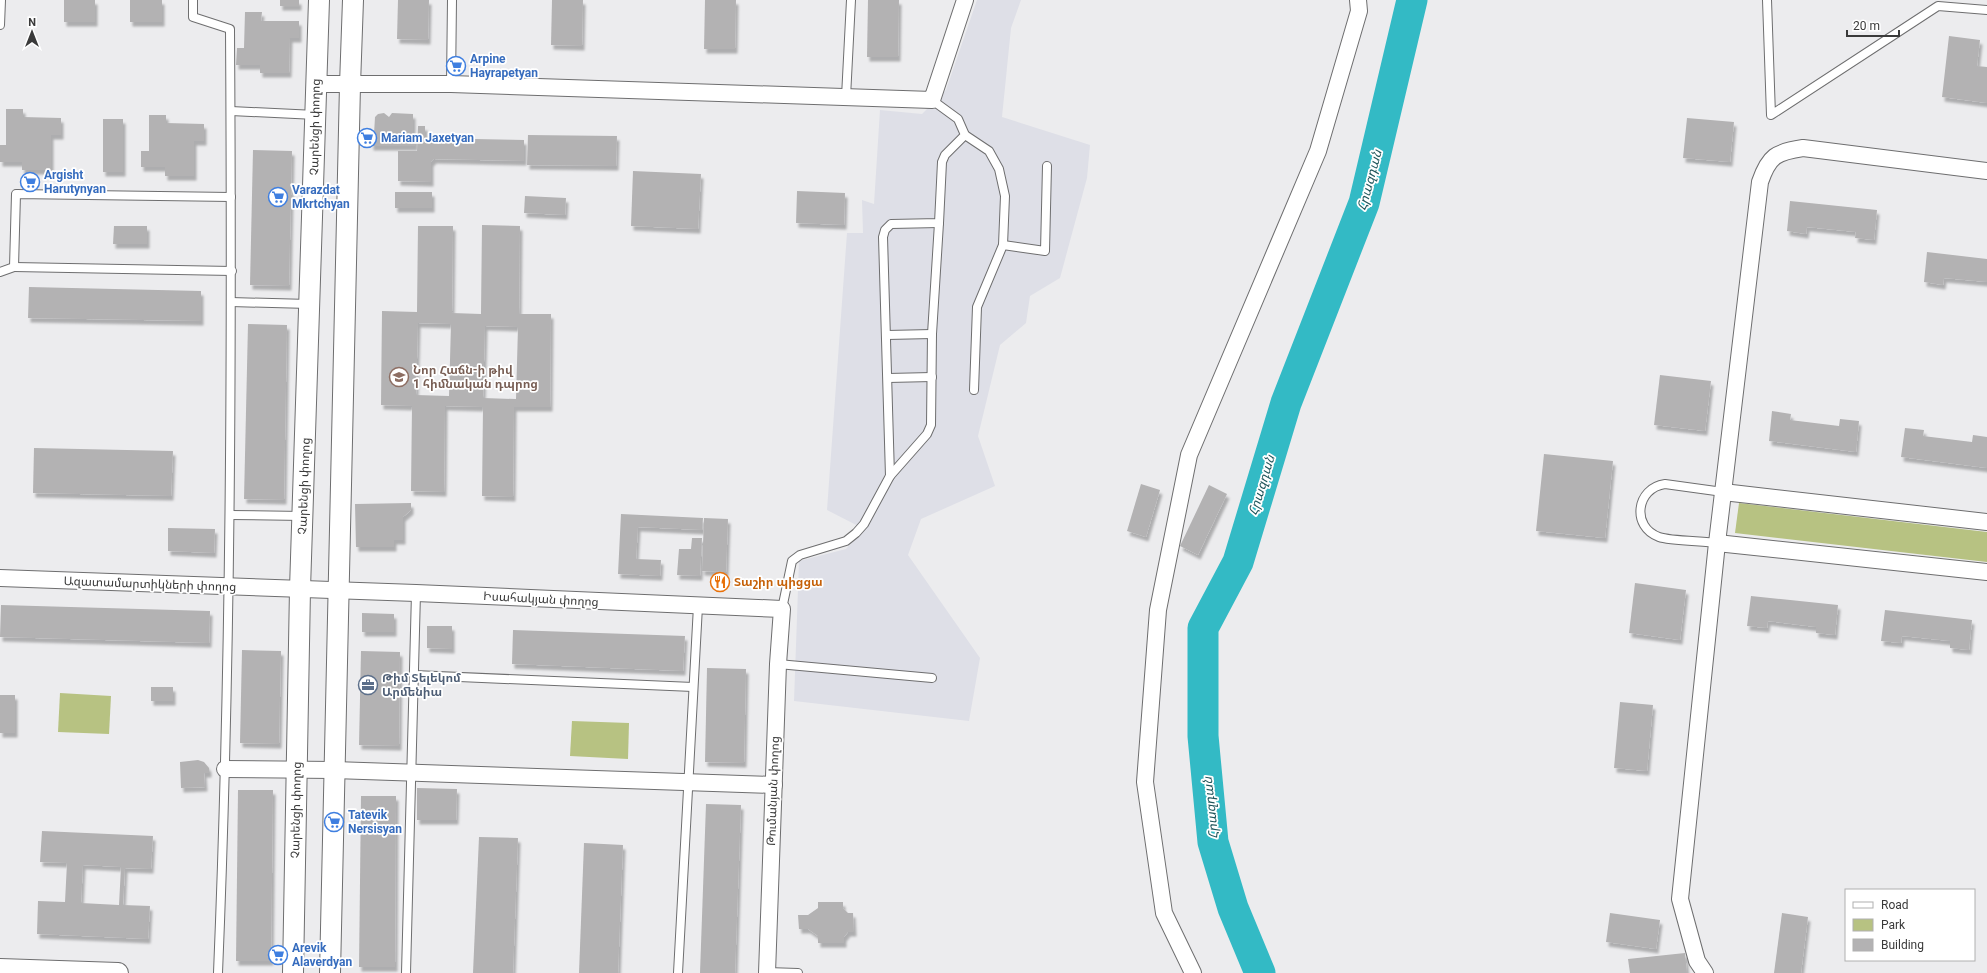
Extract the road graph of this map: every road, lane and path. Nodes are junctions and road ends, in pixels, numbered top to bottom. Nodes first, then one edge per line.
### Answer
1 (1, 0) edge
2 (193, 0) edge
3 (319, 0) edge
4 (354, 0) edge
5 (452, 0) edge
6 (851, 0) edge
7 (965, 0) edge
8 (1358, 0) edge
9 (1767, 0) edge
10 (1987, 10) edge
11 (0, 25) edge
12 (316, 84) junction
13 (451, 84) junction
14 (350, 85) junction
15 (846, 97) junction
16 (932, 100) junction
17 (231, 111) junction
18 (316, 115) junction
19 (964, 135) junction
20 (1047, 166) dead end
21 (1987, 172) edge
22 (232, 197) junction
23 (939, 223) junction
24 (1004, 245) junction
25 (14, 267) junction
26 (232, 271) junction
27 (0, 272) edge
28 (232, 302) junction
29 (310, 304) junction
30 (932, 334) junction
31 (887, 335) junction
32 (932, 377) junction
33 (888, 378) junction
34 (974, 390) dead end
35 (890, 476) junction
36 (1723, 492) junction
37 (230, 515) junction
38 (303, 516) junction
39 (1987, 522) edge
40 (1717, 543) junction
41 (1987, 572) edge
42 (0, 578) edge
43 (230, 587) junction
44 (300, 589) junction
45 (340, 590) junction
46 (416, 593) junction
47 (698, 606) junction
48 (782, 609) junction
49 (778, 664) junction
50 (414, 675) junction
51 (932, 678) dead end
52 (693, 687) junction
53 (226, 769) junction
54 (296, 770) junction
55 (334, 770) junction
56 (411, 773) junction
57 (688, 784) junction
58 (774, 785) junction
59 (0, 969) edge
60 (767, 972) edge
61 (118, 973) edge
62 (218, 973) edge
63 (293, 973) edge
64 (330, 973) edge
65 (406, 973) edge
66 (678, 973) edge
67 (798, 973) edge
68 (1193, 973) edge
69 (1705, 973) edge

1 - 11 lane
2 - 17 lane
3 - 12 street, Չարենցի փողոց
4 - 14 street
5 - 13 lane
6 - 15 lane
7 - 16 street
8 - 68 street
9 - 10 lane
12 - 14 street
12 - 18 street, Չարենցի փողոց
13 - 14 street
13 - 15 street
14 - 45 street
15 - 16 street
16 - 19 lane
17 - 18 lane
17 - 22 lane
18 - 29 street, Չարենցի փողոց
19 - 23 lane
19 - 24 lane
20 - 24 lane
21 - 36 street
22 - 25 lane
22 - 26 lane
23 - 30 lane
23 - 31 lane
24 - 34 lane
25 - 26 lane
25 - 27 lane
26 - 28 lane
28 - 29 lane
28 - 37 lane
29 - 38 street, Չարենցի փողոց
30 - 31 lane
30 - 32 lane
31 - 33 lane
32 - 33 lane
32 - 35 lane
33 - 35 lane
35 - 48 lane
36 - 39 street
36 - 40 street
36 - 40 lane
37 - 38 lane
37 - 43 lane
38 - 44 street, Չարենցի փողոց
40 - 41 street
40 - 69 street
42 - 43 street, Ազատամարտիկների փողոց
43 - 44 street, Ազատամարտիկների փողոց
43 - 53 lane
44 - 45 street, Իսահակյան փողոց
44 - 54 street, Չարենցի փողոց
45 - 46 street, Իսահակյան փողոց
45 - 55 street
46 - 47 street, Իսահակյան փողոց
46 - 50 lane
47 - 48 street, Իսահակյան փողոց
47 - 52 lane
48 - 49 street, Թումանյան փողոց
49 - 51 lane
49 - 58 street, Թումանյան փողոց
50 - 52 lane
50 - 56 lane
52 - 57 lane
53 - 54 street
53 - 62 lane
54 - 55 street
54 - 63 street, Չարենցի փողոց
55 - 56 street
55 - 64 street
56 - 57 street
56 - 65 lane
57 - 58 street
57 - 66 lane
58 - 60 street, Թումանյան փողոց
59 - 61 street
60 - 67 lane

